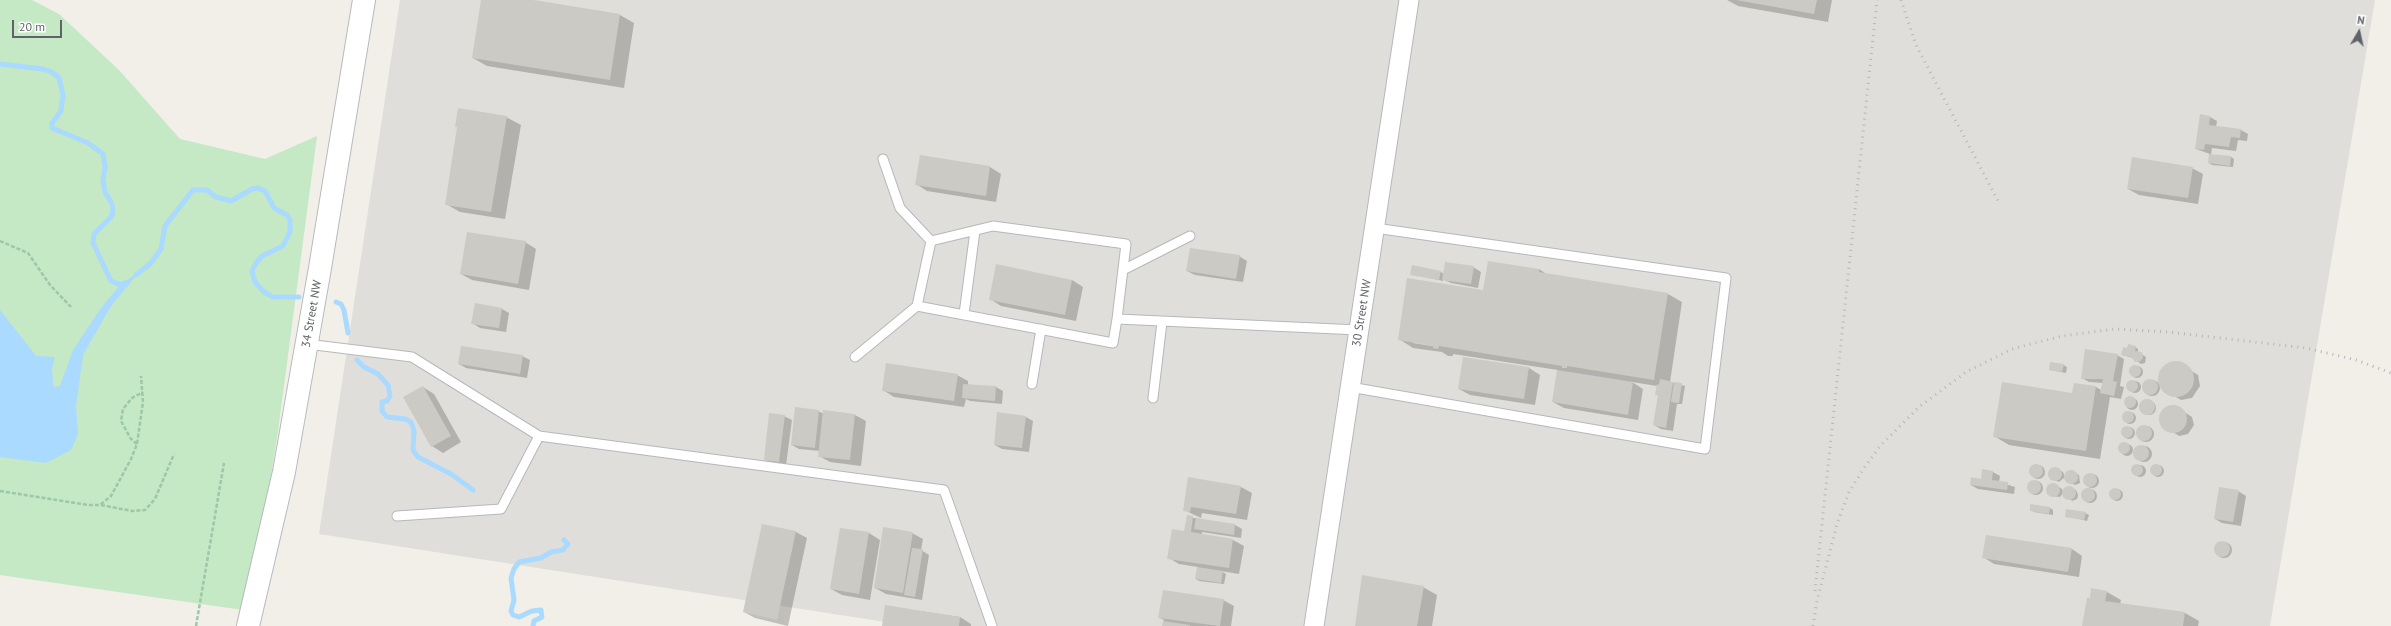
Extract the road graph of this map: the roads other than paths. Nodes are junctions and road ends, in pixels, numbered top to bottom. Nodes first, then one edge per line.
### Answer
1 (364, 0) edge
2 (1409, 0) edge
3 (883, 159) dead end
4 (1375, 228) junction
5 (975, 231) junction
6 (1190, 236) dead end
7 (931, 241) junction
8 (1123, 270) junction
9 (917, 306) junction
10 (964, 314) junction
11 (1117, 319) junction
12 (1162, 322) junction
13 (1041, 329) junction
14 (1359, 330) junction
15 (307, 344) junction
16 (855, 357) dead end
17 (1032, 384) dead end
18 (1350, 387) junction
19 (1153, 398) dead end
20 (539, 436) junction
21 (397, 516) dead end
22 (248, 626) edge
23 (992, 626) edge
24 (1314, 626) edge

1 - 15 main road, 34 Street NW
2 - 4 street, 30 Street NW
3 - 7 lane
4 - 14 street, 30 Street NW
4 - 18 lane
5 - 7 lane
5 - 8 lane
5 - 10 lane
6 - 8 lane
7 - 9 lane
8 - 11 lane
9 - 10 lane
9 - 16 lane
10 - 13 lane
11 - 12 lane
11 - 13 lane
12 - 14 lane
12 - 19 lane
13 - 17 lane
14 - 18 street, 30 Street NW
15 - 20 lane
15 - 22 main road, 34 Street NW
18 - 24 street, 30 Street NW
20 - 21 lane
20 - 23 lane

